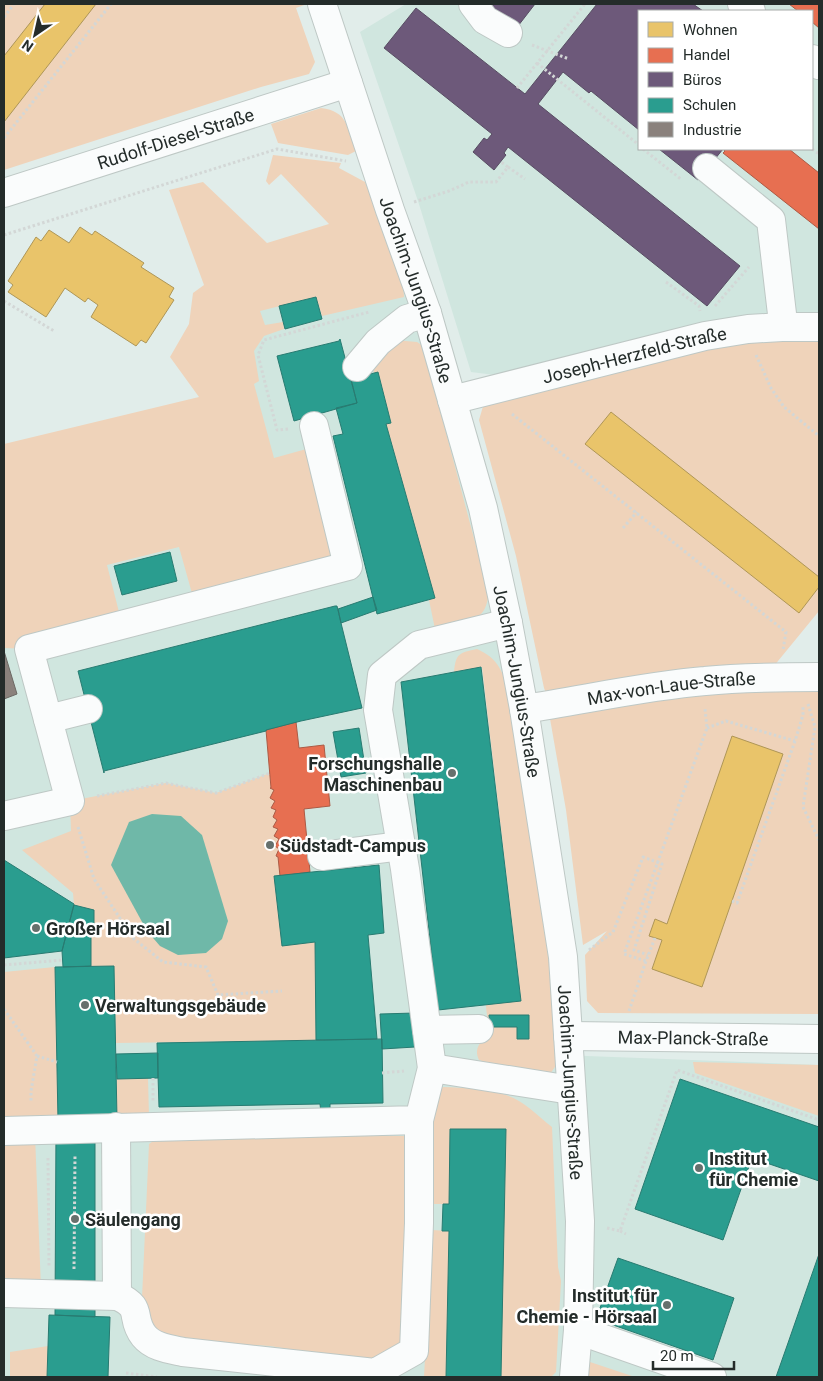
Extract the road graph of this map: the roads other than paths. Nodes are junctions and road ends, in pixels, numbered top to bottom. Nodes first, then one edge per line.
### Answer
1 (473, 4) edge
2 (329, 6) edge
3 (508, 33) road end
4 (348, 83) junction
5 (707, 168) dead end
6 (4, 193) edge
7 (427, 313) junction
8 (782, 327) junction
9 (819, 327) edge
10 (357, 367) dead end
11 (452, 400) junction
12 (314, 426) road end
13 (508, 623) junction
14 (802, 679) edge
15 (88, 709) dead end
16 (524, 709) junction
17 (48, 719) junction
18 (4, 816) edge
19 (322, 856) dead end
20 (409, 860) junction
21 (479, 1029) dead end
22 (427, 1030) junction
23 (568, 1036) junction
24 (819, 1039) edge
25 (432, 1068) junction
26 (570, 1090) junction
27 (419, 1120) junction
28 (116, 1128) junction
29 (4, 1131) edge
30 (4, 1293) edge
31 (117, 1296) junction
32 (578, 1330) junction
33 (574, 1377) edge
34 (712, 1377) edge

1 - 3 street
2 - 4 street, Joachim-Jungius-Straße
4 - 6 street, Rudolf-Diesel-Straße
4 - 7 street, Joachim-Jungius-Straße
5 - 8 street
7 - 10 street
7 - 11 street, Joachim-Jungius-Straße
8 - 9 street, Joseph-Herzfeld-Straße
8 - 11 street, Joseph-Herzfeld-Straße
11 - 13 street, Joachim-Jungius-Straße
12 - 17 street
13 - 16 street, Joachim-Jungius-Straße
13 - 20 street
14 - 16 street, Max-von-Laue-Straße
15 - 17 street
16 - 23 street, Joachim-Jungius-Straße
17 - 18 street
19 - 20 street
20 - 22 street
21 - 22 street
22 - 25 street
23 - 24 street, Max-Planck-Straße
23 - 26 street, Joachim-Jungius-Straße
25 - 26 street
25 - 27 street
26 - 32 street, Joachim-Jungius-Straße
27 - 28 street
27 - 31 street
28 - 29 street
28 - 31 street
30 - 31 street
32 - 33 street, Joachim-Jungius-Straße
32 - 34 street

